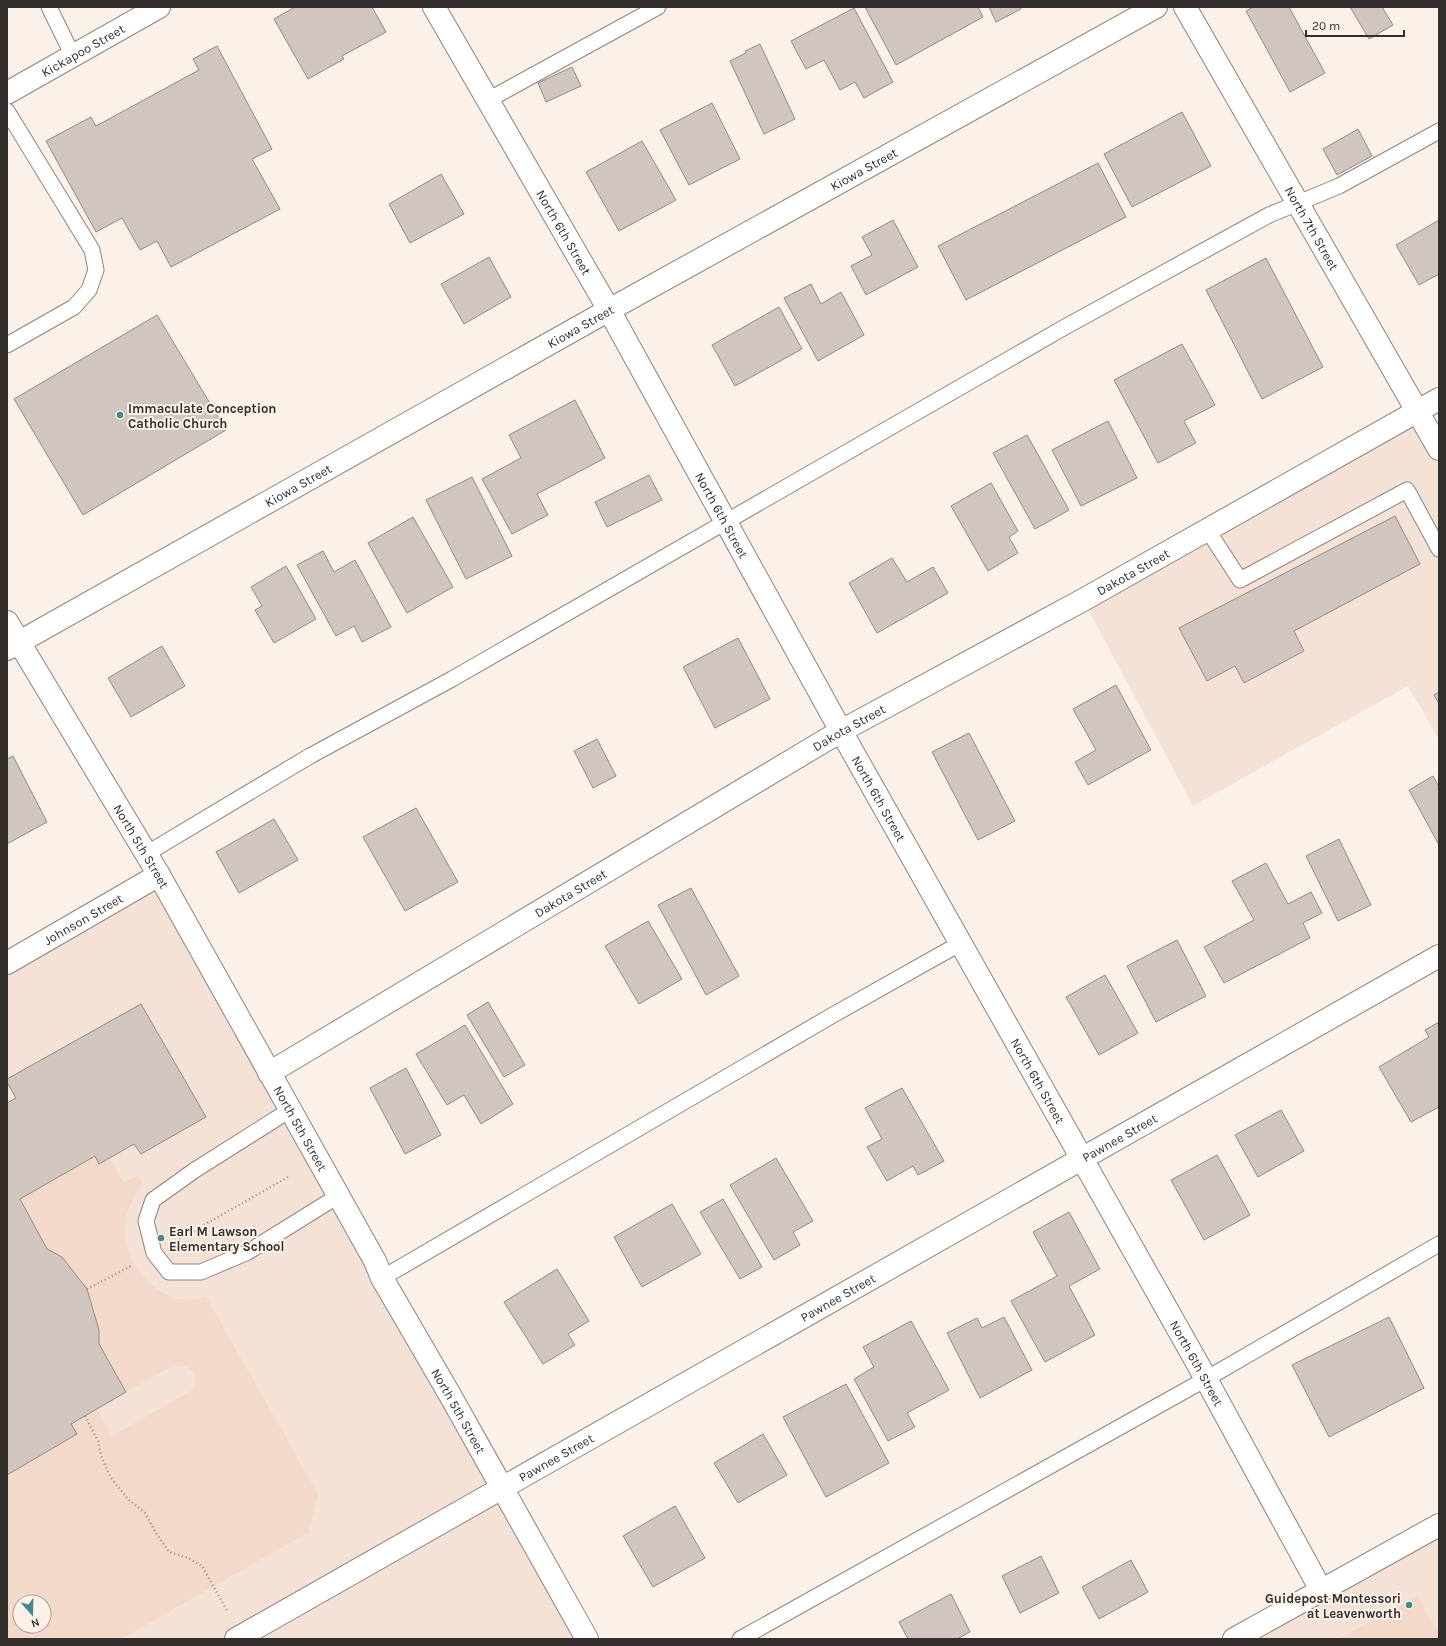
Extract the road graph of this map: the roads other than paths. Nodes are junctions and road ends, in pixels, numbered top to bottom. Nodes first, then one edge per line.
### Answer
1 (49, 7) edge
2 (159, 7) edge
3 (434, 7) edge
4 (658, 7) edge
5 (1156, 7) edge
6 (1185, 7) edge
7 (74, 56) junction
8 (7, 94) edge
9 (488, 100) junction
10 (7, 111) edge
11 (1439, 131) edge
12 (1298, 203) junction
13 (609, 310) junction
14 (7, 345) edge
15 (1439, 399) edge
16 (1418, 411) junction
17 (1439, 449) edge
18 (726, 523) junction
19 (1207, 529) junction
20 (1439, 549) edge
21 (7, 622) edge
22 (13, 646) edge
23 (841, 731) junction
24 (146, 854) junction
25 (159, 875) junction
26 (961, 943) junction
27 (1439, 956) edge
28 (7, 963) edge
29 (269, 1072) junction
30 (290, 1110) junction
31 (1081, 1159) junction
32 (338, 1196) junction
33 (1439, 1244) edge
34 (382, 1278) junction
35 (1206, 1378) junction
36 (502, 1488) junction
37 (1439, 1525) edge
38 (1321, 1590) junction
39 (236, 1639) edge
40 (587, 1639) edge
41 (740, 1639) edge
42 (1234, 1639) edge

1 - 7 lane
2 - 7 street, Kickapoo Street
3 - 9 street, North 6th Street
4 - 9 lane
5 - 13 street, Kiowa Street
6 - 12 street, North 7th Street
7 - 8 street, Kickapoo Street
9 - 13 street, North 6th Street
10 - 14 lane
11 - 12 lane
12 - 16 street, North 7th Street
12 - 18 lane
13 - 18 street, North 6th Street
13 - 22 street, Kiowa Street
15 - 16 street, Dakota Street
16 - 17 street, North 7th Street
16 - 19 street, Dakota Street
18 - 23 street, North 6th Street
18 - 24 lane
19 - 20 lane
19 - 23 street, Dakota Street
21 - 22 street, North 5th Street
22 - 24 street, North 5th Street
23 - 26 street, North 6th Street
23 - 29 street, Dakota Street
24 - 25 street, North 5th Street
25 - 28 street, Johnson Street
25 - 29 street, North 5th Street
26 - 31 street, North 6th Street
26 - 34 lane
27 - 31 street, Pawnee Street
29 - 30 street, North 5th Street
30 - 32 street, North 5th Street
30 - 32 lane
31 - 35 street, North 6th Street
31 - 36 street, Pawnee Street
32 - 34 street, North 5th Street
33 - 35 lane
34 - 36 street, North 5th Street
35 - 38 street, North 6th Street
35 - 41 lane
36 - 39 street, Pawnee Street
36 - 40 street, North 5th Street
37 - 38 street
38 - 42 street

